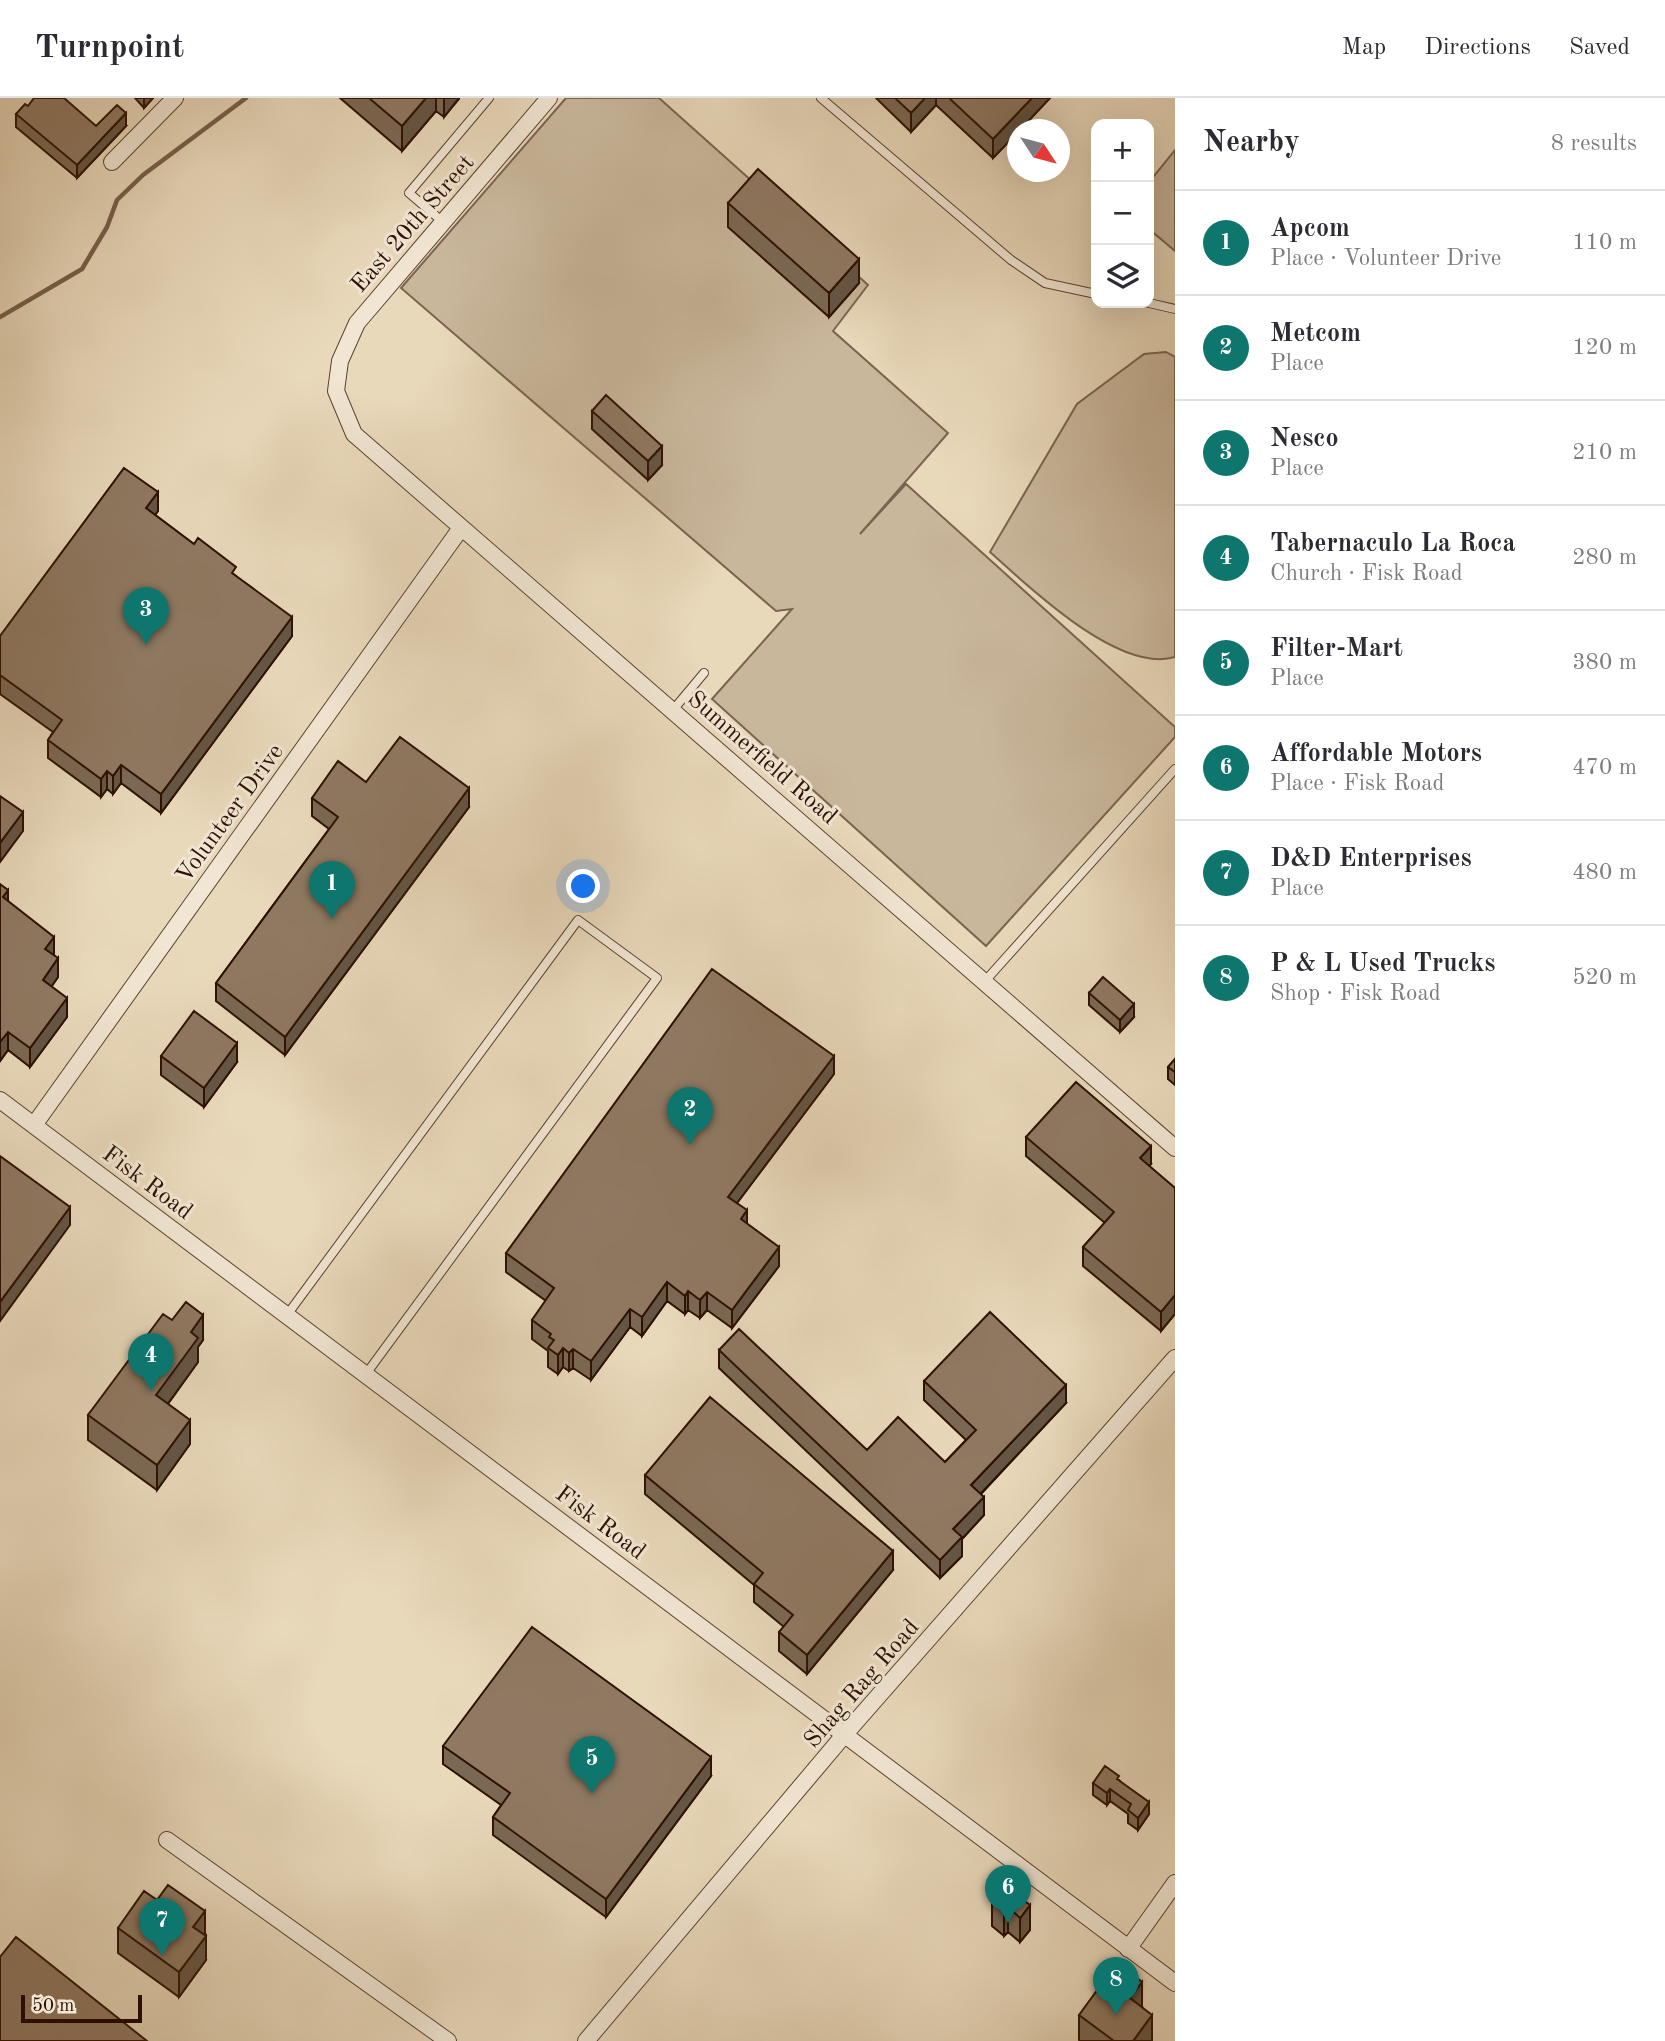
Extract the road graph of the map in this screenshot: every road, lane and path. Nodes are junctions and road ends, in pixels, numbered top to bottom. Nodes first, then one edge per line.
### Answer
1 (175, 98) edge
2 (489, 98) edge
3 (549, 98) edge
4 (821, 98) edge
5 (111, 162) dead end
6 (443, 222) junction
7 (1091, 294) edge
8 (1154, 304) edge
9 (1175, 309) edge
10 (336, 391) joint
11 (461, 528) junction
12 (704, 673) dead end
13 (673, 710) junction
14 (1175, 769) edge
15 (986, 980) junction
16 (0, 1100) edge
17 (34, 1125) junction
18 (1175, 1147) edge
19 (287, 1315) junction
20 (1175, 1358) edge
21 (366, 1374) junction
22 (845, 1734) junction
23 (167, 1840) dead end
24 (1175, 1882) edge
25 (1128, 1949) junction
26 (1175, 1983) edge
27 (448, 2041) edge
28 (586, 2041) edge

1 - 5 street
2 - 6 lane
3 - 6 street, East 20th Street
4 - 7 lane
6 - 10 street, East 20th Street
8 - 9 lane
10 - 11 street, Summerfield Road
11 - 13 street, Summerfield Road
11 - 17 street, Volunteer Drive
12 - 13 lane
13 - 15 street, Summerfield Road
14 - 15 lane
15 - 18 street, Summerfield Road
16 - 17 street, Fisk Road
17 - 19 street, Fisk Road
19 - 21 street, Fisk Road
19 - 21 lane
20 - 22 street, Shag Rag Road
21 - 22 street, Fisk Road
22 - 25 street, Fisk Road
22 - 28 street, Shag Rag Road
23 - 27 street
24 - 25 street
25 - 26 street, Fisk Road

